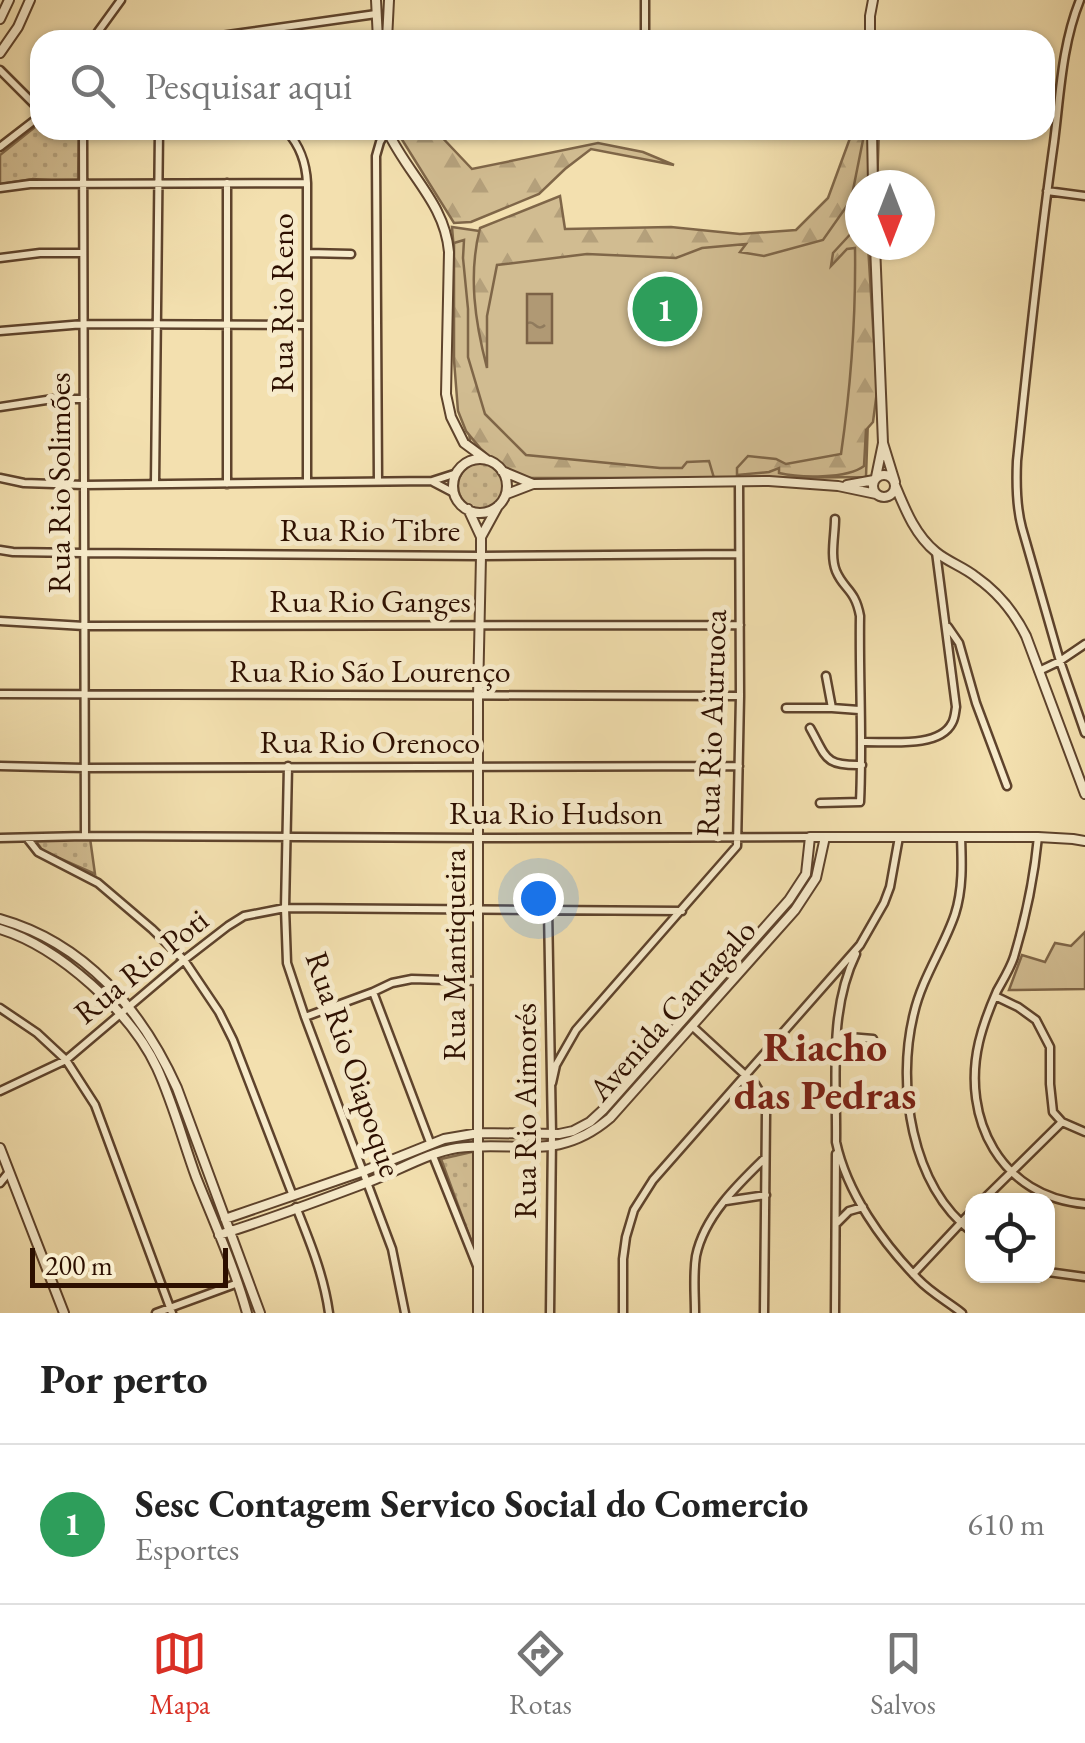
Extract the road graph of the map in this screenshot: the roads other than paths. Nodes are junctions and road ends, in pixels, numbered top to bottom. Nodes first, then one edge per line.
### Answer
1 (9, 0) edge
2 (30, 0) edge
3 (122, 0) edge
4 (376, 0) edge
5 (390, 0) edge
6 (645, 0) edge
7 (873, 0) edge
8 (1080, 0) edge
9 (376, 14) junction
10 (0, 19) edge
11 (100, 30) edge
12 (263, 30) edge
13 (379, 30) edge
14 (383, 30) edge
15 (645, 30) edge
16 (870, 30) edge
17 (0, 53) edge
18 (0, 70) edge
19 (30, 102) edge
20 (30, 122) edge
21 (1055, 134) edge
22 (83, 140) edge
23 (159, 140) edge
24 (293, 140) edge
25 (381, 140) edge
26 (392, 140) edge
27 (872, 140) edge
28 (1054, 140) edge
29 (0, 147) edge
30 (873, 170) edge
31 (159, 183) junction
32 (226, 183) junction
33 (307, 183) junction
34 (84, 185) junction
35 (0, 188) edge
36 (1047, 192) junction
37 (1085, 196) edge
38 (83, 253) junction
39 (308, 253) junction
40 (351, 254) dead end
41 (0, 258) edge
42 (876, 260) edge
43 (226, 323) junction
44 (84, 324) junction
45 (156, 324) junction
46 (307, 326) junction
47 (0, 332) edge
48 (84, 399) junction
49 (0, 407) edge
50 (464, 442) junction
51 (883, 443) junction
52 (487, 460) junction
53 (461, 468) junction
54 (502, 472) junction
55 (0, 478) edge
56 (875, 479) junction
57 (378, 481) junction
58 (738, 481) junction
59 (307, 482) junction
60 (432, 482) junction
61 (155, 484) junction
62 (227, 484) junction
63 (533, 484) junction
64 (895, 484) junction
65 (84, 485) junction
66 (838, 486) junction
67 (454, 493) junction
68 (507, 494) junction
69 (879, 496) junction
70 (498, 506) junction
71 (468, 509) junction
72 (908, 515) junction
73 (835, 519) dead end
74 (481, 537) junction
75 (0, 550) edge
76 (936, 552) junction
77 (83, 553) junction
78 (739, 554) junction
79 (481, 556) junction
80 (0, 621) edge
81 (740, 625) junction
82 (84, 626) junction
83 (480, 626) junction
84 (947, 626) junction
85 (1085, 644) edge
86 (1060, 661) junction
87 (1039, 670) junction
88 (826, 676) dead end
89 (0, 694) edge
90 (84, 696) junction
91 (478, 696) junction
92 (740, 696) junction
93 (786, 708) dead end
94 (832, 708) junction
95 (859, 710) junction
96 (810, 728) dead end
97 (1085, 733) edge
98 (861, 742) junction
99 (0, 766) edge
100 (288, 766) junction
101 (739, 766) junction
102 (862, 766) junction
103 (84, 768) junction
104 (479, 768) junction
105 (1006, 786) dead end
106 (1085, 794) edge
107 (820, 803) dead end
108 (85, 836) junction
109 (287, 837) junction
110 (825, 837) junction
111 (898, 837) junction
112 (961, 837) junction
113 (1038, 837) junction
114 (0, 838) edge
115 (28, 838) junction
116 (479, 838) junction
117 (739, 838) junction
118 (810, 838) junction
119 (1085, 842) edge
120 (285, 908) junction
121 (548, 908) junction
122 (480, 910) junction
123 (682, 911) junction
124 (0, 919) edge
125 (0, 929) edge
126 (860, 945) junction
127 (184, 960) junction
128 (478, 981) junction
129 (373, 992) junction
130 (994, 996) junction
131 (0, 1008) edge
132 (130, 1008) junction
133 (121, 1016) junction
134 (304, 1017) junction
135 (692, 1026) junction
136 (837, 1036) junction
137 (873, 1039) dead end
138 (66, 1060) junction
139 (746, 1076) junction
140 (552, 1083) junction
141 (0, 1090) edge
142 (1062, 1122) junction
143 (1085, 1132) edge
144 (479, 1133) junction
145 (552, 1135) junction
146 (836, 1142) junction
147 (197, 1144) junction
148 (430, 1145) junction
149 (480, 1146) junction
150 (552, 1147) junction
151 (0, 1148) edge
152 (185, 1148) junction
153 (432, 1156) junction
154 (766, 1158) junction
155 (364, 1171) junction
156 (9, 1172) junction
157 (1011, 1174) junction
158 (368, 1182) junction
159 (0, 1183) edge
160 (991, 1193) edge
161 (766, 1195) junction
162 (294, 1196) junction
163 (725, 1201) junction
164 (1085, 1204) edge
165 (863, 1206) junction
166 (296, 1207) junction
167 (225, 1218) junction
168 (965, 1218) edge
169 (960, 1223) junction
170 (835, 1225) junction
171 (965, 1227) edge
172 (231, 1231) junction
173 (219, 1235) junction
174 (478, 1270) junction
175 (1055, 1273) edge
176 (913, 1274) junction
177 (1085, 1276) edge
178 (238, 1283) junction
179 (171, 1310) edge
180 (64, 1313) edge
181 (156, 1313) edge
182 (248, 1313) edge
183 (260, 1313) edge
184 (329, 1313) edge
185 (405, 1313) edge
186 (478, 1313) edge
187 (550, 1313) edge
188 (623, 1313) edge
189 (695, 1313) edge
190 (764, 1313) edge
191 (835, 1313) edge
192 (962, 1313) edge

1 - 10 street
2 - 17 street
3 - 11 street
4 - 9 street
5 - 14 street
6 - 15 street
7 - 16 street
8 - 21 street
9 - 12 street
9 - 13 street
18 - 19 street
20 - 29 street
22 - 34 street, Rua Rio Solimões
23 - 31 street
24 - 33 street, Rua Rio Reno
25 - 57 street
26 - 50 street
27 - 30 street
28 - 36 street
31 - 32 street
31 - 34 street
31 - 45 street
32 - 33 street
32 - 43 street
33 - 39 street, Rua Rio Reno
34 - 35 street
34 - 38 street, Rua Rio Solimões
36 - 37 street
36 - 86 street
38 - 41 street
38 - 44 street, Rua Rio Solimões
39 - 40 street
39 - 46 street, Rua Rio Reno
42 - 51 street
43 - 45 street
43 - 46 street
43 - 62 street
44 - 45 street
44 - 47 street
44 - 48 street, Rua Rio Solimões
45 - 61 street
46 - 59 street, Rua Rio Reno
48 - 49 street
48 - 65 street, Rua Rio Solimões
50 - 52 street
50 - 53 street
51 - 56 street
51 - 64 street
52 - 53 street
52 - 54 street
53 - 60 street
53 - 67 street
54 - 63 street
54 - 68 street
55 - 65 street
56 - 64 street
56 - 66 street
56 - 69 street
57 - 59 street
57 - 60 street
58 - 63 street
58 - 66 street
58 - 78 street, Rua Rio Aiuruoca
59 - 62 street
60 - 67 street
61 - 62 street
61 - 65 street
63 - 68 street
64 - 69 street
64 - 72 street
65 - 77 street, Rua Rio Solimões
66 - 69 street
67 - 71 street
68 - 70 street
69 - 72 street
70 - 71 street
70 - 74 street, Rua Mantiqueira
71 - 74 street, Rua Mantiqueira
72 - 76 street
73 - 95 street
74 - 79 street, Rua Mantiqueira
75 - 77 street, Rua Rio Tibre
76 - 84 street
76 - 87 street
77 - 79 street, Rua Rio Tibre
77 - 82 street, Rua Rio Solimões
78 - 79 street, Rua Rio Tibre
78 - 81 street, Rua Rio Aiuruoca
79 - 83 street, Rua Mantiqueira
80 - 82 street, Rua Rio Ganges
81 - 83 street, Rua Rio Ganges
81 - 92 street, Rua Rio Aiuruoca
82 - 83 street, Rua Rio Ganges
82 - 90 street, Rua Rio Solimões
83 - 91 street, Rua Mantiqueira
84 - 98 street
84 - 105 street
85 - 86 street
86 - 87 street
86 - 97 street
87 - 106 street
88 - 94 street
89 - 90 street, Rua Rio São Lourenço
90 - 91 street, Rua Rio São Lourenço
90 - 103 street, Rua Rio Solimões
91 - 92 street, Rua Rio São Lourenço
91 - 104 street, Rua Mantiqueira
92 - 101 street, Rua Rio Aiuruoca
93 - 94 street
94 - 95 street
95 - 98 street
96 - 102 street
98 - 102 street
99 - 103 street, Rua Rio Orenoco
100 - 103 street, Rua Rio Orenoco
100 - 104 street, Rua Rio Orenoco
100 - 109 street, Rua Rio Oiapoque
101 - 104 street, Rua Rio Orenoco
101 - 117 street, Rua Rio Aiuruoca
102 - 107 street
103 - 108 street, Rua Rio Solimões
104 - 116 street, Rua Mantiqueira
108 - 109 street, Rua Rio Hudson
108 - 115 street, Rua Rio Hudson
109 - 116 street, Rua Rio Hudson
109 - 120 street, Rua Rio Oiapoque
110 - 111 street, Rua Rio Hudson
110 - 118 street, Rua Rio Hudson
110 - 135 street, Avenida Cantagalo
111 - 112 street, Rua Rio Hudson
111 - 126 street
112 - 113 street, Rua Rio Hudson
112 - 169 street
113 - 119 street, Rua Rio Hudson
113 - 130 street
114 - 115 street, Rua Rio Hudson
115 - 127 street
116 - 117 street, Rua Rio Hudson
116 - 122 street, Rua Mantiqueira
117 - 118 street, Rua Rio Hudson
117 - 123 street, Rua Rio Aiuruoca
118 - 145 street, Avenida Cantagalo
120 - 122 street, Rua Rio Poti
120 - 127 street, Rua Rio Poti
120 - 134 street, Rua Rio Oiapoque
121 - 122 street, Rua Rio Poti
121 - 123 street, Rua Rio Poti
121 - 140 street, Rua Rio Aimorés
122 - 128 street, Rua Mantiqueira
123 - 140 street, Rua Rio Aiuruoca
124 - 132 street
125 - 133 street
126 - 136 street
126 - 139 street
127 - 132 street, Rua Rio Poti
127 - 162 street
128 - 129 street
128 - 144 street, Rua Mantiqueira
129 - 134 street
129 - 148 street
130 - 142 street
130 - 157 street
131 - 138 street
132 - 133 street, Rua Rio Poti
132 - 147 street
133 - 138 street, Rua Rio Poti
133 - 152 street
134 - 155 street, Rua Rio Oiapoque
135 - 139 street
135 - 150 street, Avenida Cantagalo
136 - 137 street
136 - 146 street
138 - 141 street, Rua Rio Poti
138 - 179 street
139 - 154 street
139 - 188 street
140 - 145 street, Rua Rio Aimorés
142 - 143 street
142 - 157 street
144 - 145 street, Avenida Cantagalo
144 - 148 street, Avenida Cantagalo
144 - 149 street, Rua Mantiqueira
145 - 150 street, Rua Rio Aimorés
146 - 165 street
146 - 170 street
147 - 152 street
147 - 167 street
148 - 155 street, Avenida Cantagalo
149 - 150 street, Avenida Cantagalo
149 - 153 street, Avenida Cantagalo
149 - 174 street, Rua Mantiqueira
150 - 187 street, Rua Rio Aimorés
151 - 156 street
152 - 173 street
153 - 158 street, Avenida Cantagalo
153 - 174 street
154 - 161 street
154 - 163 street
155 - 158 street, Rua Rio Oiapoque
155 - 162 street, Avenida Cantagalo
156 - 159 street
156 - 180 street
157 - 160 street
157 - 164 street
158 - 166 street, Avenida Cantagalo
158 - 185 street, Rua Rio Oiapoque
161 - 163 street
161 - 190 street
162 - 167 street, Avenida Cantagalo
163 - 189 street
165 - 170 street
165 - 176 street
166 - 172 street, Avenida Cantagalo
166 - 184 street
167 - 172 street
168 - 169 street
169 - 171 street
169 - 176 street
170 - 191 street
172 - 173 street, Avenida Cantagalo
172 - 183 street
173 - 178 street
174 - 186 street, Rua Mantiqueira
175 - 177 street
176 - 192 street
178 - 179 street
178 - 182 street
179 - 181 street

